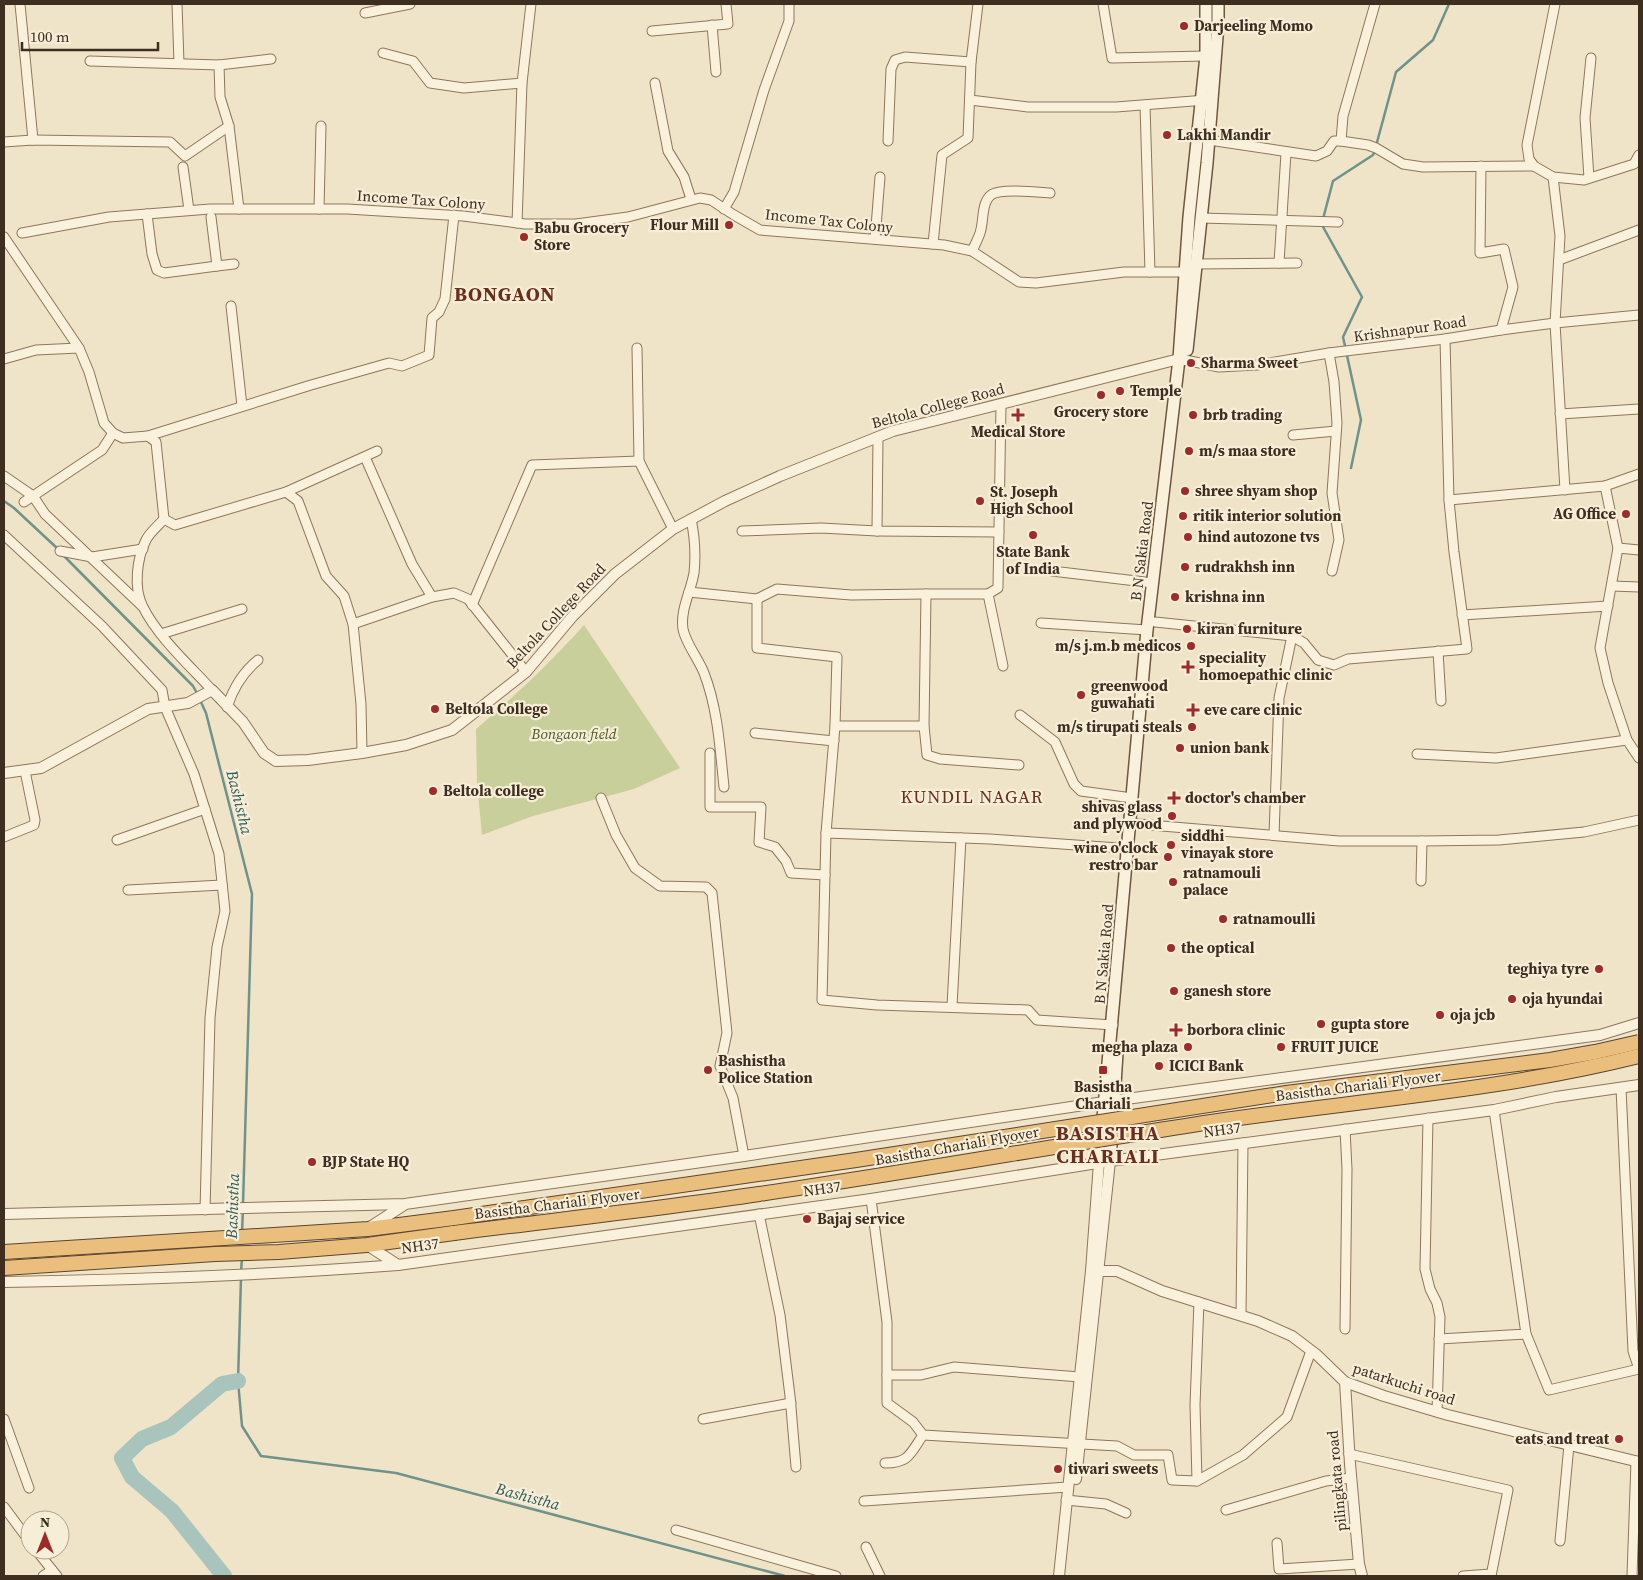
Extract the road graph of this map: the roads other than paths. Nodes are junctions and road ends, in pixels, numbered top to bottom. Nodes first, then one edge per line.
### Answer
1 (20, 4) edge
2 (178, 4) edge
3 (410, 4) edge
4 (531, 4) edge
5 (726, 4) edge
6 (789, 4) edge
7 (978, 4) edge
8 (1103, 4) edge
9 (1206, 4) edge
10 (1218, 4) edge
11 (1375, 4) edge
12 (1555, 4) edge
13 (365, 14) dead end
14 (712, 25) junction
15 (652, 31) dead end
16 (383, 53) dead end
17 (1206, 56) junction
18 (1591, 58) dead end
19 (271, 59) dead end
20 (90, 61) dead end
21 (971, 62) junction
22 (179, 63) junction
23 (220, 65) junction
24 (716, 72) dead end
25 (522, 82) junction
26 (655, 83) dead end
27 (970, 100) junction
28 (1207, 100) junction
29 (1145, 105) junction
30 (229, 126) junction
31 (321, 126) dead end
32 (33, 140) junction
33 (1209, 140) junction
34 (888, 141) dead end
35 (1341, 141) junction
36 (4, 142) edge
37 (1286, 153) junction
38 (1639, 155) edge
39 (1637, 164) edge
40 (1481, 166) junction
41 (1534, 166) junction
42 (182, 168) dead end
43 (880, 177) dead end
44 (1553, 178) junction
45 (1589, 178) junction
46 (1050, 193) dead end
47 (691, 199) junction
48 (319, 208) junction
49 (239, 209) junction
50 (724, 209) junction
51 (189, 210) junction
52 (147, 214) junction
53 (454, 215) junction
54 (211, 217) dead end
55 (1201, 218) junction
56 (1282, 220) junction
57 (1338, 222) dead end
58 (517, 223) junction
59 (1639, 230) edge
60 (22, 233) dead end
61 (4, 237) edge
62 (875, 239) junction
63 (933, 244) junction
64 (972, 251) junction
65 (1559, 260) junction
66 (1296, 263) dead end
67 (234, 264) dead end
68 (1279, 264) junction
69 (217, 266) junction
70 (1192, 269) junction
71 (1150, 272) junction
72 (230, 306) dead end
73 (1639, 316) edge
74 (1555, 323) junction
75 (1500, 330) junction
76 (1445, 339) junction
77 (79, 348) junction
78 (637, 348) dead end
79 (1329, 353) junction
80 (4, 358) edge
81 (1182, 359) junction
82 (1001, 404) junction
83 (242, 406) junction
84 (1639, 409) edge
85 (1560, 414) junction
86 (1336, 431) junction
87 (113, 433) junction
88 (1293, 435) dead end
89 (148, 436) junction
90 (878, 437) junction
91 (377, 451) dead end
92 (365, 457) junction
93 (639, 460) junction
94 (1639, 474) edge
95 (4, 476) edge
96 (1605, 486) junction
97 (1565, 490) junction
98 (286, 492) junction
99 (33, 496) junction
100 (1449, 500) junction
101 (24, 502) dead end
102 (164, 519) junction
103 (691, 519) junction
104 (673, 529) junction
105 (877, 530) junction
106 (742, 531) dead end
107 (999, 532) junction
108 (4, 535) edge
109 (1618, 548) junction
110 (143, 549) junction
111 (1639, 550) edge
112 (60, 551) dead end
113 (92, 558) junction
114 (1052, 571) dead end
115 (1332, 571) dead end
116 (1153, 583) junction
117 (1612, 586) junction
118 (1639, 587) edge
119 (689, 592) junction
120 (926, 594) junction
121 (988, 594) junction
122 (432, 597) junction
123 (758, 599) junction
124 (472, 605) junction
125 (142, 606) junction
126 (1608, 606) junction
127 (242, 609) dead end
128 (1462, 615) junction
129 (1041, 623) dead end
130 (353, 624) junction
131 (1151, 626) junction
132 (162, 634) junction
133 (1292, 636) junction
134 (1438, 651) junction
135 (258, 660) dead end
136 (1002, 666) dead end
137 (526, 672) junction
138 (209, 692) junction
139 (1442, 701) dead end
140 (165, 707) junction
141 (227, 707) junction
142 (1020, 715) dead end
143 (835, 726) junction
144 (924, 726) junction
145 (755, 733) dead end
146 (1627, 740) junction
147 (834, 741) junction
148 (362, 753) junction
149 (710, 753) dead end
150 (1417, 754) dead end
151 (1639, 758) edge
152 (1019, 765) dead end
153 (25, 771) junction
154 (4, 773) edge
155 (724, 787) dead end
156 (601, 798) dead end
157 (1132, 798) junction
158 (205, 809) junction
159 (1639, 820) edge
160 (1138, 824) junction
161 (826, 833) junction
162 (1274, 835) junction
163 (4, 837) edge
164 (961, 838) junction
165 (117, 840) dead end
166 (1422, 841) junction
167 (1118, 848) dead end
168 (825, 875) junction
169 (1421, 881) dead end
170 (222, 885) junction
171 (128, 890) dead end
172 (952, 1006) junction
173 (1639, 1023) edge
174 (1113, 1025) junction
175 (1639, 1042) edge
176 (1639, 1056) edge
177 (1639, 1084) edge
178 (1621, 1088) junction
179 (1109, 1101) junction
180 (1494, 1110) junction
181 (1428, 1118) junction
182 (1345, 1129) junction
183 (1243, 1144) junction
184 (744, 1156) junction
185 (1105, 1162) junction
186 (871, 1199) junction
187 (405, 1204) junction
188 (205, 1210) junction
189 (4, 1214) edge
190 (759, 1214) junction
191 (368, 1229) junction
192 (367, 1245) junction
193 (4, 1252) edge
194 (398, 1265) junction
195 (4, 1268) edge
196 (1639, 1268) edge
197 (1629, 1270) junction
198 (1095, 1271) junction
199 (4, 1282) edge
200 (1199, 1302) junction
201 (1241, 1315) junction
202 (1346, 1329) dead end
203 (1526, 1334) junction
204 (1439, 1339) junction
205 (1311, 1351) junction
206 (887, 1375) junction
207 (1080, 1377) junction
208 (1345, 1382) junction
209 (791, 1403) junction
210 (1438, 1412) junction
211 (703, 1418) dead end
212 (4, 1420) edge
213 (923, 1436) junction
214 (1076, 1444) junction
215 (1569, 1445) junction
216 (1349, 1454) junction
217 (1638, 1461) edge
218 (884, 1463) dead end
219 (796, 1467) dead end
220 (1351, 1478) junction
221 (1197, 1481) junction
222 (1068, 1487) junction
223 (29, 1488) dead end
224 (864, 1501) dead end
225 (1070, 1501) junction
226 (4, 1507) edge
227 (1226, 1510) dead end
228 (1126, 1513) dead end
229 (20, 1529) edge
230 (676, 1530) dead end
231 (1560, 1541) dead end
232 (1277, 1543) dead end
233 (866, 1547) dead end
234 (44, 1560) edge
235 (1359, 1564) junction
236 (54, 1573) edge
237 (1491, 1575) edge
238 (43, 1576) edge
239 (836, 1576) edge
240 (880, 1576) edge
241 (1059, 1576) edge
242 (1362, 1576) edge
243 (1463, 1576) edge
244 (1632, 1576) edge

1 - 32 street
2 - 22 street
3 - 13 street
4 - 25 street
5 - 14 street
6 - 50 street
7 - 21 street
8 - 17 street
9 - 17 main road, B N Sakia Road
10 - 28 main road, B N Sakia Road
11 - 35 street
12 - 41 street
14 - 15 street
14 - 24 street
16 - 25 street
17 - 28 main road, B N Sakia Road
18 - 45 street
19 - 23 street
20 - 22 street
21 - 27 street
21 - 34 street
22 - 23 street
23 - 30 street
25 - 58 street
26 - 47 street
27 - 29 street
27 - 63 street
28 - 29 street
28 - 33 main road, B N Sakia Road
28 - 70 main road, B N Sakia Road
29 - 71 street
30 - 32 street
30 - 49 street
31 - 48 street
32 - 36 street
33 - 37 street
33 - 55 main road, B N Sakia Road
35 - 37 street
35 - 40 street
37 - 56 street
38 - 39 street
39 - 45 street
40 - 41 street
40 - 75 street
41 - 44 street
42 - 51 street
43 - 62 street
44 - 45 street
44 - 65 street
46 - 64 street
47 - 50 street, Income Tax Colony
47 - 58 street, Income Tax Colony
48 - 49 street, Income Tax Colony
48 - 53 street, Income Tax Colony
49 - 51 street, Income Tax Colony
50 - 62 street, Income Tax Colony
51 - 52 street, Income Tax Colony
52 - 60 street, Income Tax Colony
52 - 69 street
53 - 58 street, Income Tax Colony
53 - 83 street
54 - 69 street
55 - 56 street
55 - 70 main road, B N Sakia Road
56 - 57 street
56 - 68 street
59 - 65 street
61 - 77 street
62 - 63 street, Income Tax Colony
63 - 64 street, Income Tax Colony
64 - 71 street, Income Tax Colony
65 - 74 street
66 - 68 street, Income Tax Colony
67 - 69 street
68 - 70 street, Income Tax Colony
70 - 71 street, Income Tax Colony
70 - 81 main road, B N Sakia Road
72 - 83 street
73 - 74 street, Krishnapur Road
74 - 75 street, Krishnapur Road
74 - 85 street
75 - 76 street, Krishnapur Road
76 - 79 street, Krishnapur Road
76 - 100 street
77 - 80 street
77 - 87 street
78 - 93 street
79 - 81 street, Krishnapur Road
79 - 86 street
81 - 82 street, Beltola College Road
81 - 116 main road, B N Sakia Road
81 - 131 main road, B N Sakia Road
82 - 90 street, Beltola College Road
82 - 107 street
83 - 89 street
84 - 85 street
85 - 97 street
86 - 88 street
86 - 115 street
87 - 89 street
87 - 99 street
89 - 102 street
90 - 103 street, Beltola College Road
90 - 105 street
91 - 92 street
92 - 98 street
92 - 122 street
93 - 104 street
93 - 124 street
94 - 96 street
95 - 99 street
96 - 97 street
96 - 109 street
97 - 100 street
98 - 102 street
98 - 130 street
99 - 101 street
99 - 113 street
100 - 128 street
102 - 110 street
103 - 104 street, Beltola College Road
103 - 119 street
104 - 137 street, Beltola College Road
105 - 106 street
105 - 107 street
107 - 121 street
108 - 140 street
109 - 111 street
109 - 117 street
110 - 113 street
110 - 125 street
112 - 113 street
113 - 125 street
114 - 116 street
116 - 131 main road, B N Sakia Road
117 - 118 street
117 - 126 street
119 - 123 street
119 - 155 street
120 - 121 street
120 - 123 street
120 - 144 street
121 - 136 street
122 - 124 street
122 - 130 street
123 - 143 street
124 - 137 street
125 - 132 street
126 - 128 street
126 - 146 street
127 - 132 street
128 - 134 street
129 - 131 street
130 - 148 street
131 - 133 street
131 - 157 main road, B N Sakia Road
131 - 160 main road, B N Sakia Road
132 - 138 street
133 - 134 street
133 - 162 street
134 - 139 street
135 - 141 street
137 - 148 street, Beltola College Road
138 - 140 street
138 - 141 street, Beltola College Road
140 - 153 street
140 - 158 street
141 - 148 street, Beltola College Road
142 - 157 street
143 - 144 street
143 - 147 street
144 - 152 street
145 - 147 street
146 - 150 street
146 - 151 street
147 - 161 street
149 - 168 street
153 - 154 street
153 - 163 street
156 - 184 street
157 - 174 main road, B N Sakia Road
158 - 165 street
158 - 170 street
159 - 166 street
160 - 162 street
160 - 179 main road, B N Sakia Road
161 - 164 street
161 - 168 street
162 - 166 street
164 - 167 street
164 - 172 street
166 - 169 street
168 - 172 street
170 - 171 street
170 - 188 street
172 - 174 street
173 - 179 street
174 - 179 main road, B N Sakia Road
175 - 191 highway, Basistha Chariali Flyover, bridge
176 - 192 highway, Basistha Chariali Flyover, bridge
177 - 178 street, NH37
178 - 180 street, NH37
178 - 197 street
179 - 184 street
179 - 185 main road
180 - 181 street, NH37
180 - 203 street
181 - 182 street, NH37
181 - 204 street
182 - 183 street, NH37
182 - 202 street
183 - 185 street, NH37
183 - 201 street
184 - 187 street
185 - 186 street, NH37
185 - 198 street
186 - 190 street, NH37
186 - 206 street
187 - 188 street
187 - 191 street
188 - 189 street
190 - 194 street, NH37
190 - 209 street
191 - 193 highway
192 - 194 street
192 - 195 highway
194 - 199 street, NH37
196 - 197 street
197 - 203 street
198 - 200 street, patarkuchi road
198 - 207 street
198 - 214 street
200 - 201 street, patarkuchi road
200 - 221 street
201 - 205 street, patarkuchi road
203 - 204 street
204 - 210 street
205 - 208 street, patarkuchi road
205 - 221 street
206 - 207 street
206 - 213 street
207 - 214 street
208 - 210 street, patarkuchi road
208 - 216 street, pilingkata road
209 - 211 street
209 - 219 street
210 - 215 street, patarkuchi road
212 - 223 street
213 - 214 street
213 - 218 street
214 - 221 street
214 - 222 street
214 - 225 street
215 - 217 street, patarkuchi road
215 - 231 street
216 - 220 street, pilingkata road
216 - 237 street
217 - 244 street
220 - 227 street
220 - 235 street, pilingkata road
222 - 224 street
222 - 225 street
225 - 228 street
225 - 241 street
226 - 229 street
230 - 239 street
232 - 235 street
233 - 240 street
234 - 236 street
235 - 242 street, pilingkata road
236 - 238 street
237 - 243 street

